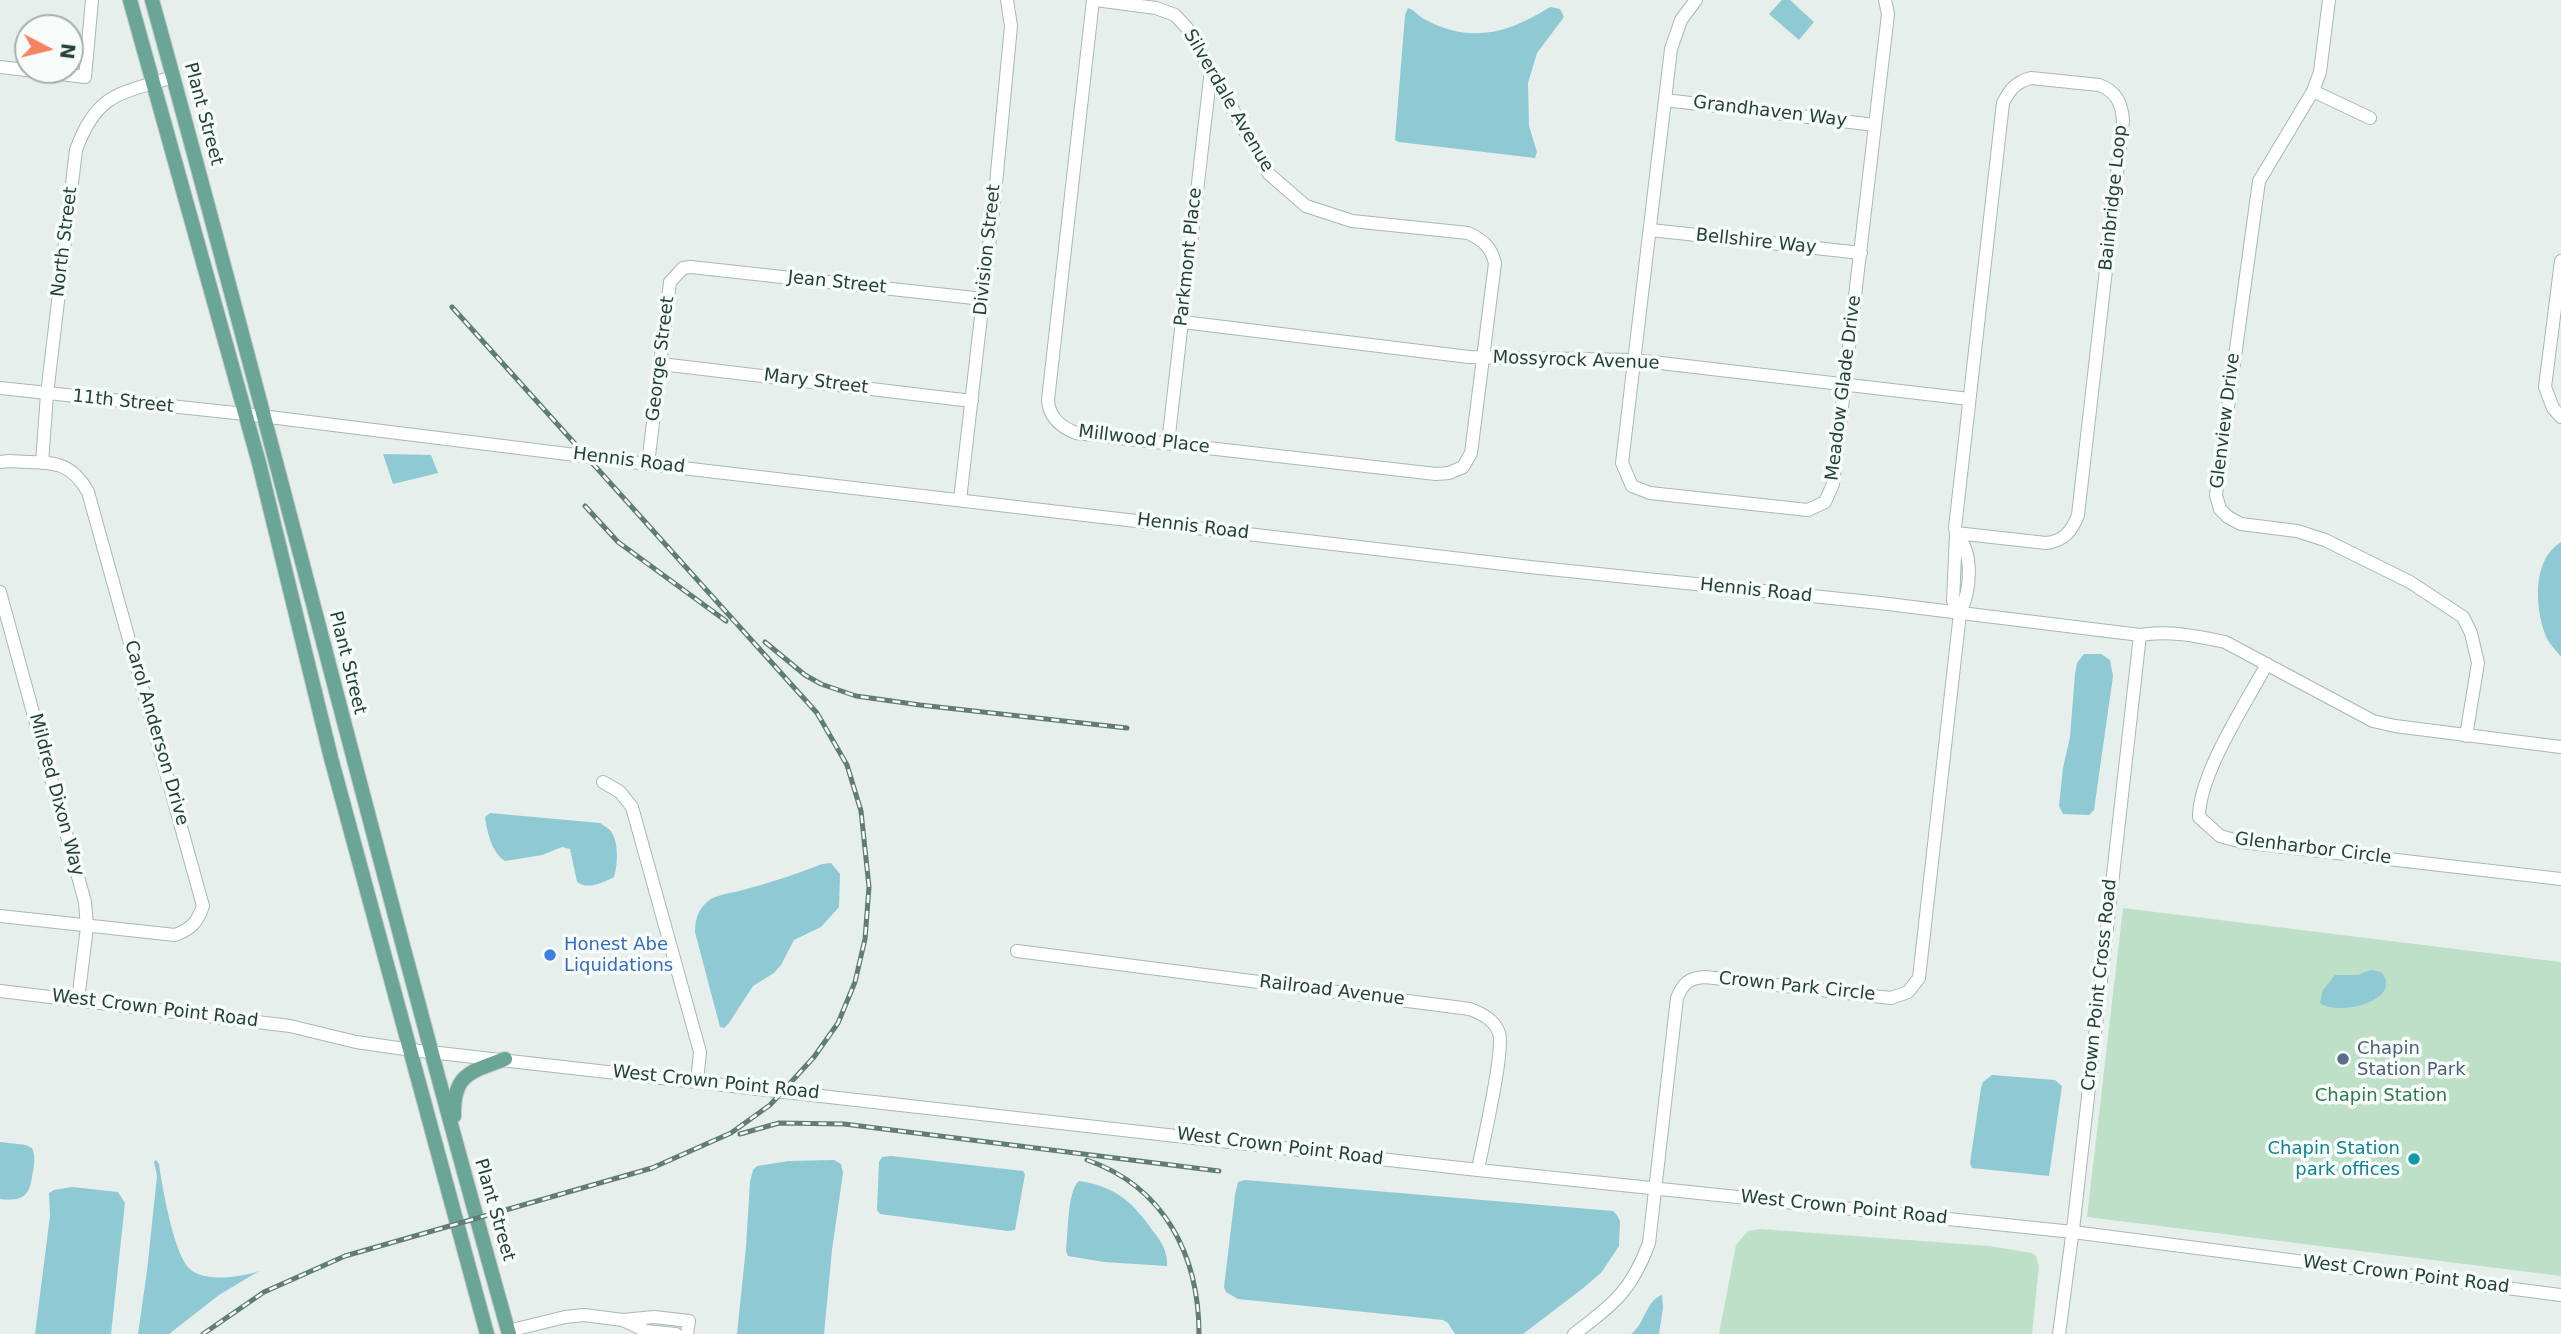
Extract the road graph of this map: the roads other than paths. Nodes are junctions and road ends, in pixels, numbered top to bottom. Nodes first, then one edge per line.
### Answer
1 (92, 0) edge
2 (130, 0) edge
3 (152, 0) edge
4 (1007, 0) edge
5 (1095, 0) edge
6 (1696, 0) edge
7 (1885, 0) edge
8 (2329, 0) edge
9 (0, 67) edge
10 (1210, 70) junction
11 (173, 77) junction
12 (154, 83) junction
13 (2312, 91) junction
14 (1665, 100) junction
15 (2370, 118) dead end
16 (1875, 125) junction
17 (1651, 230) junction
18 (1861, 253) junction
19 (2561, 261) edge
20 (691, 267) joint
21 (983, 299) junction
22 (1183, 322) junction
23 (1484, 358) junction
24 (1635, 360) junction
25 (661, 364) junction
26 (1845, 385) junction
27 (0, 388) edge
28 (47, 394) junction
29 (1969, 398) junction
30 (972, 401) junction
31 (245, 414) junction
32 (265, 417) junction
33 (2561, 417) edge
34 (1168, 443) junction
35 (0, 463) edge
36 (42, 463) junction
37 (648, 464) junction
38 (960, 500) junction
39 (1956, 533) junction
40 (284, 565) junction
41 (0, 592) edge
42 (1960, 613) junction
43 (2140, 635) junction
44 (323, 647) junction
45 (2267, 664) junction
46 (309, 667) junction
47 (2466, 736) junction
48 (2561, 747) edge
49 (352, 755) junction
50 (603, 782) dead end
51 (2561, 878) edge
52 (0, 916) edge
53 (88, 927) junction
54 (1017, 951) dead end
55 (0, 991) edge
56 (78, 1000) junction
57 (412, 1050) junction
58 (432, 1051) junction
59 (505, 1059) junction
60 (697, 1081) junction
61 (456, 1142) junction
62 (1478, 1170) junction
63 (1656, 1188) junction
64 (2073, 1232) junction
65 (2561, 1295) edge
66 (482, 1313) junction
67 (623, 1320) junction
68 (688, 1327) edge
69 (509, 1333) edge
70 (647, 1333) edge
71 (487, 1334) edge
72 (669, 1334) edge
73 (1574, 1334) edge
74 (2059, 1334) edge

1 - 9 street
2 - 12 main road
3 - 11 main road, Plant Street
4 - 21 street, Division Street
5 - 10 street, Silverdale Avenue
5 - 34 street, Millwood Place
6 - 14 street, Meadow Glade Drive
7 - 16 street, Meadow Glade Drive
8 - 13 street, Glenview Drive
10 - 22 street, Parkmont Place
10 - 23 street, Silverdale Avenue
11 - 12 street, North Street
11 - 32 main road, Plant Street
12 - 28 street, North Street
12 - 31 main road
13 - 15 street
13 - 47 street, Glenview Drive
14 - 16 street, Grandhaven Way
14 - 17 street, Meadow Glade Drive
16 - 18 street, Meadow Glade Drive
17 - 18 street, Bellshire Way
17 - 24 street, Meadow Glade Drive
18 - 26 street, Meadow Glade Drive
19 - 33 street
20 - 21 street, Jean Street
20 - 25 street, George Street
21 - 30 street, Division Street
22 - 23 street, Mossyrock Avenue
22 - 34 street, Parkmont Place
23 - 24 street, Mossyrock Avenue
23 - 34 street, Millwood Place
24 - 26 street, Mossyrock Avenue
24 - 26 street, Meadow Glade Drive
25 - 30 street, Mary Street
25 - 37 street, George Street
26 - 29 street, Mossyrock Avenue
27 - 28 street, 11th Street
28 - 31 street, 11th Street
28 - 36 street, North Street
29 - 39 street, Bainbridge Loop
29 - 39 street, Bainbridge Loop
30 - 38 street, Division Street
31 - 32 street, Hennis Road
31 - 40 main road
32 - 37 street, Hennis Road
32 - 44 main road, Plant Street
35 - 36 street
36 - 53 street, Carol Anderson Drive
37 - 38 street, Hennis Road
38 - 42 street, Hennis Road
39 - 42 street, Bainbridge Loop
40 - 44 main road
40 - 46 main road
41 - 53 street, Mildred Dixon Way
42 - 43 street, Hennis Road
42 - 63 street, Crown Park Circle
43 - 45 street, Hennis Road
43 - 64 street, Crown Point Cross Road
44 - 49 main road, Plant Street
45 - 47 street, Hennis Road
45 - 51 street, Glenharbor Circle
46 - 49 main road
46 - 57 main road
47 - 48 street, Hennis Road
49 - 58 main road, Plant Street
50 - 60 street
52 - 53 street, Carol Anderson Drive
53 - 56 street, Mildred Dixon Way
54 - 62 street, Railroad Avenue
55 - 56 street, West Crown Point Road
56 - 57 street, West Crown Point Road
57 - 58 street, West Crown Point Road
57 - 66 main road
58 - 59 street, West Crown Point Road
58 - 61 main road, Plant Street
59 - 60 street, West Crown Point Road
59 - 61 main road
60 - 62 street, West Crown Point Road
61 - 69 main road, Plant Street
62 - 63 street, West Crown Point Road
63 - 64 street, West Crown Point Road
63 - 73 street, Crown Park Circle
64 - 65 street, West Crown Point Road
64 - 74 street, Crown Point Cross Road
66 - 69 main road
66 - 71 main road
67 - 68 street
67 - 69 street
67 - 70 street
70 - 72 street

